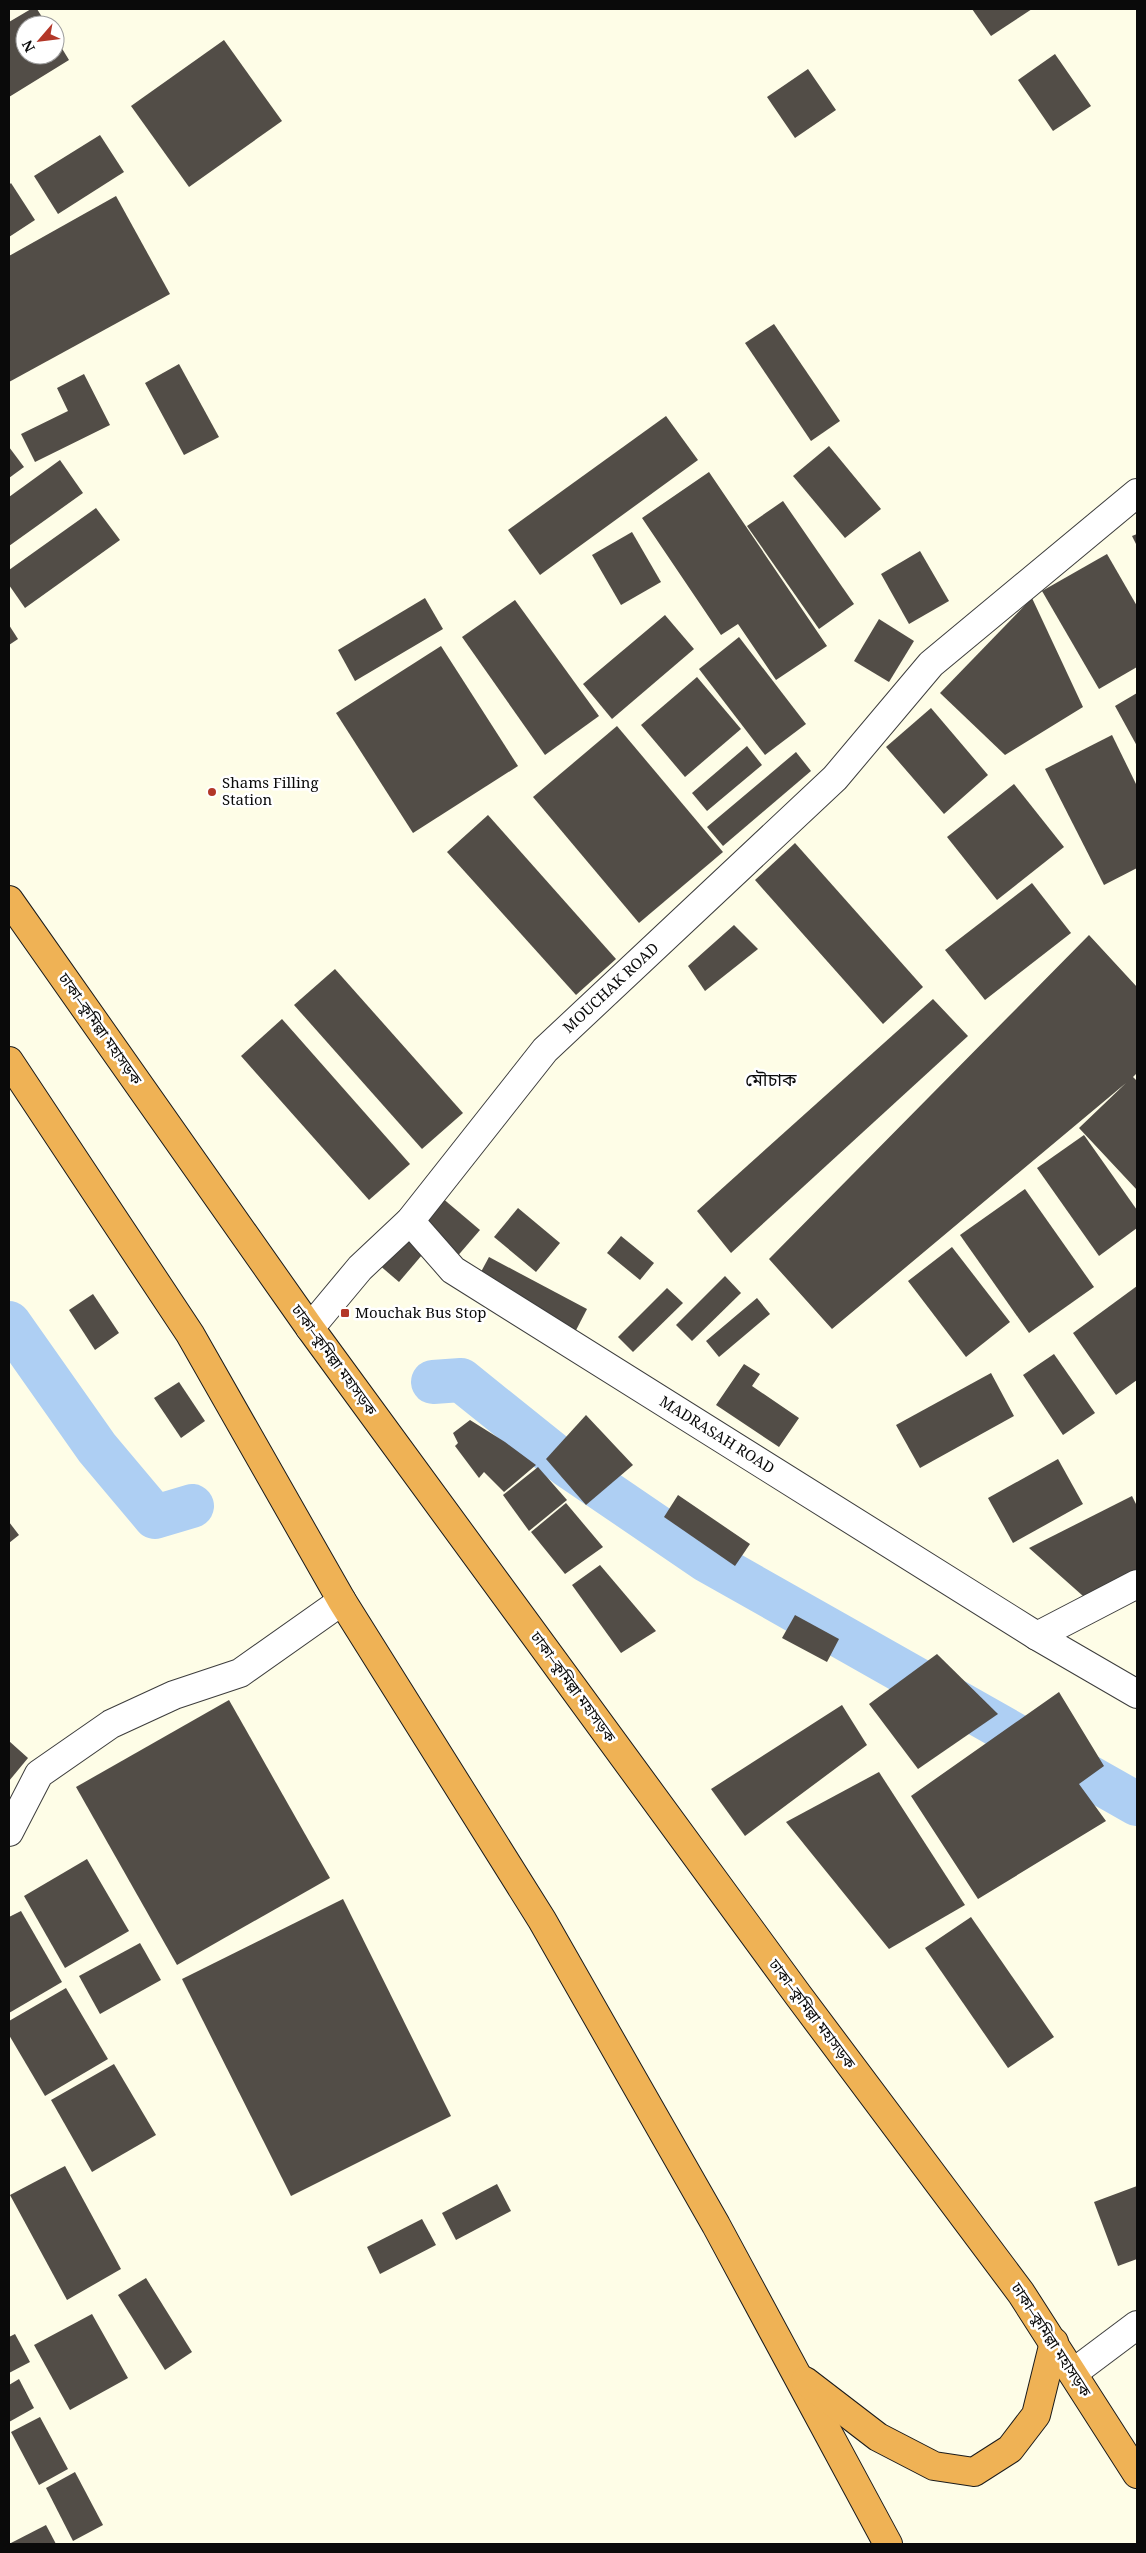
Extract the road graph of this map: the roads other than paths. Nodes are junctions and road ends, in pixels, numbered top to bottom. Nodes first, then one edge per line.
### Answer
1 (1137, 493) edge
2 (9, 900) edge
3 (9, 1061) edge
4 (410, 1221) junction
5 (310, 1328) junction
6 (1137, 1584) edge
7 (342, 1601) junction
8 (1037, 1636) junction
9 (1137, 1694) edge
10 (9, 1832) edge
11 (1137, 2325) edge
12 (1054, 2342) junction
13 (1074, 2373) junction
14 (797, 2375) junction
15 (1137, 2474) edge
16 (885, 2543) edge

1 - 4 street, MOUCHAK ROAD
2 - 5 highway, ঢাকা–কুমিল্লা মহাসড়ক
3 - 7 highway
4 - 5 street, MOUCHAK ROAD
4 - 8 street, MADRASAH ROAD
5 - 12 highway, ঢাকা–কুমিল্লা মহাসড়ক
6 - 8 street
7 - 10 street
7 - 14 highway
8 - 9 street, MADRASAH ROAD
11 - 13 street
12 - 13 highway, ঢাকা–কুমিল্লা মহাসড়ক
12 - 14 highway
13 - 15 highway, ঢাকা–কুমিল্লা মহাসড়ক
14 - 16 highway

